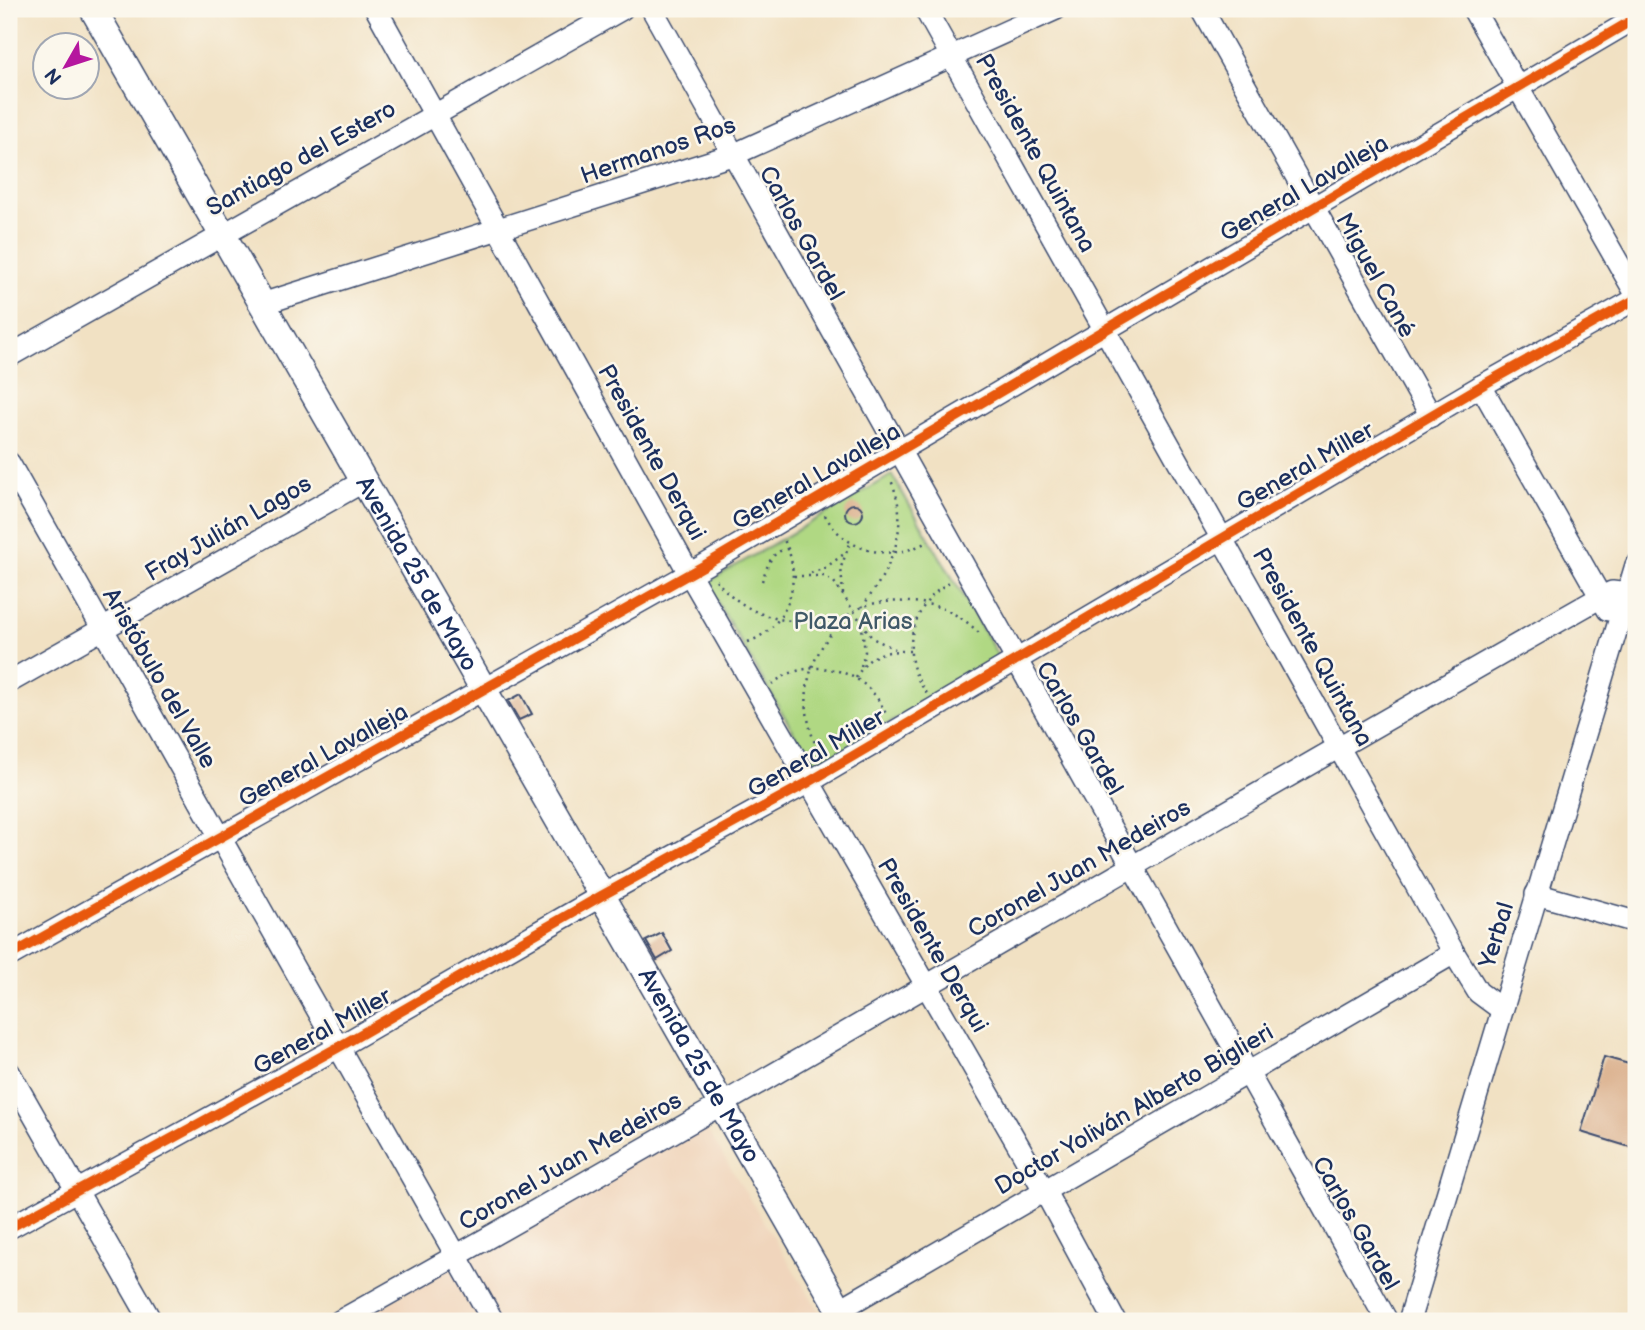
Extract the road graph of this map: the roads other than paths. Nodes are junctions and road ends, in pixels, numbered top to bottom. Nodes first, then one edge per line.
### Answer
1 (93, 9) edge
2 (376, 9) edge
3 (622, 9) edge
4 (652, 9) edge
5 (925, 9) edge
6 (1056, 9) edge
7 (1202, 9) edge
8 (1473, 9) edge
9 (1636, 18) edge
10 (952, 58) junction
11 (1516, 87) junction
12 (435, 114) junction
13 (735, 155) junction
14 (1313, 207) junction
15 (499, 231) junction
16 (222, 233) junction
17 (1636, 297) edge
18 (262, 304) junction
19 (1104, 329) junction
20 (9, 356) edge
21 (1481, 386) junction
22 (1431, 416) junction
23 (890, 458) junction
24 (9, 463) edge
25 (364, 481) junction
26 (1223, 539) junction
27 (1636, 565) edge
28 (697, 569) junction
29 (1632, 594) edge
30 (1601, 597) junction
31 (1618, 628) junction
32 (102, 629) junction
33 (1017, 660) junction
34 (9, 682) edge
35 (484, 689) junction
36 (1339, 746) junction
37 (809, 782) junction
38 (219, 836) junction
39 (1134, 867) junction
40 (1536, 894) junction
41 (601, 896) junction
42 (1636, 922) edge
43 (1454, 953) junction
44 (9, 956) edge
45 (927, 988) junction
46 (1501, 1009) junction
47 (337, 1048) junction
48 (9, 1072) edge
49 (1247, 1074) junction
50 (720, 1105) junction
51 (75, 1190) junction
52 (1044, 1190) junction
53 (9, 1228) edge
54 (456, 1256) junction
55 (843, 1315) edge
56 (151, 1321) edge
57 (340, 1321) edge
58 (493, 1321) edge
59 (1115, 1321) edge
60 (1388, 1321) edge
61 (1409, 1321) edge

1 - 16 main road, Avenida 25 de Mayo
2 - 12 street, Presidente Derqui
3 - 12 street, Santiago del Estero
4 - 13 street, Carlos Gardel
5 - 10 street, Presidente Quintana
6 - 10 street, Hermanos Ros
7 - 14 street, Miguel Cané
8 - 11 street
9 - 11 street, General Lavalleja
10 - 13 street, Hermanos Ros
10 - 19 street, Presidente Quintana
11 - 14 street, General Lavalleja
11 - 17 street
12 - 15 street, Presidente Derqui
12 - 16 street, Santiago del Estero
13 - 15 street, Hermanos Ros
13 - 23 street, Carlos Gardel
14 - 19 street, General Lavalleja
14 - 22 street, Miguel Cané
15 - 18 street, Hermanos Ros
15 - 28 street, Presidente Derqui
16 - 18 main road, Avenida 25 de Mayo
16 - 20 street, Santiago del Estero
17 - 21 street, General Miller
18 - 25 main road, Avenida 25 de Mayo
19 - 23 street, General Lavalleja
19 - 26 street, Presidente Quintana
21 - 22 street, General Miller
21 - 30 street
22 - 26 street, General Miller
23 - 28 street, General Lavalleja
23 - 33 street, Carlos Gardel
24 - 32 street, Aristóbulo del Valle
25 - 32 street, Fray Julián Lagos
25 - 35 main road, Avenida 25 de Mayo
26 - 33 street, General Miller
26 - 36 street, Presidente Quintana
27 - 29 street, Yerbal
28 - 35 street, General Lavalleja
28 - 37 street, Presidente Derqui
29 - 30 street, Coronel Juan Medeiros
29 - 31 street, Yerbal
30 - 31 street
30 - 36 street, Coronel Juan Medeiros
31 - 40 street, Yerbal
32 - 34 street, Fray Julián Lagos
32 - 38 street, Aristóbulo del Valle
33 - 37 street, General Miller
33 - 39 street, Carlos Gardel
35 - 38 street, General Lavalleja
35 - 41 main road, Avenida 25 de Mayo
36 - 39 street, Coronel Juan Medeiros
36 - 43 street, Presidente Quintana
37 - 41 street, General Miller
37 - 45 street, Presidente Derqui
38 - 44 street, General Lavalleja
38 - 47 street, Aristóbulo del Valle
39 - 45 street, Coronel Juan Medeiros
39 - 49 street, Carlos Gardel
40 - 42 street
40 - 46 street, Yerbal
41 - 47 street, General Miller
41 - 50 main road, Avenida 25 de Mayo
43 - 46 street, Presidente Quintana
43 - 49 street, Doctor Yoliván Alberto Biglieri
45 - 50 street, Coronel Juan Medeiros
45 - 52 street, Presidente Derqui
46 - 61 street, Yerbal
47 - 51 street, General Miller
47 - 54 street, Aristóbulo del Valle
48 - 51 street
49 - 52 street, Doctor Yoliván Alberto Biglieri
49 - 60 street, Carlos Gardel
50 - 54 street, Coronel Juan Medeiros
50 - 55 main road, Avenida 25 de Mayo
51 - 53 street, General Miller
51 - 56 street
52 - 55 street, Doctor Yoliván Alberto Biglieri
52 - 59 street, Presidente Derqui
54 - 57 street, Coronel Juan Medeiros
54 - 58 street, Aristóbulo del Valle

